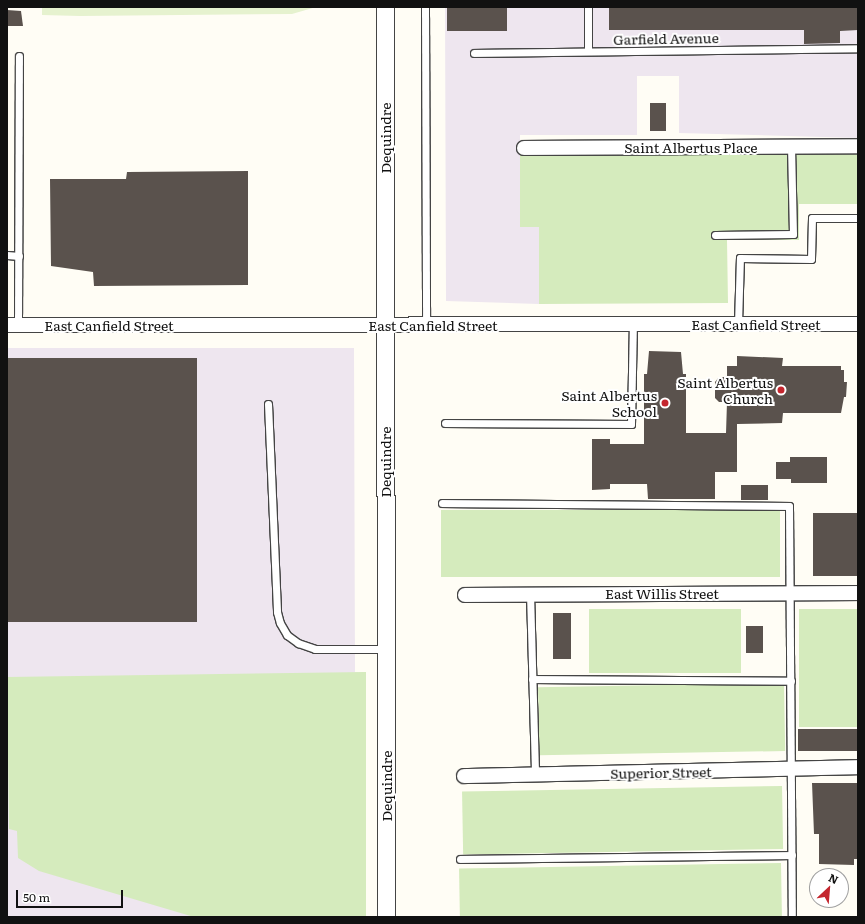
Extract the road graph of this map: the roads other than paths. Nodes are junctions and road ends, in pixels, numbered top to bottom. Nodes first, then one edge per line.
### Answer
1 (385, 7) edge
2 (425, 7) edge
3 (588, 7) edge
4 (858, 48) edge
5 (588, 52) junction
6 (474, 53) dead end
7 (19, 56) dead end
8 (791, 146) junction
9 (858, 146) edge
10 (524, 148) dead end
11 (858, 218) edge
12 (715, 235) dead end
13 (7, 255) edge
14 (19, 256) junction
15 (633, 324) junction
16 (738, 324) junction
17 (858, 324) edge
18 (12, 325) edge
19 (385, 325) junction
20 (426, 325) junction
21 (268, 404) dead end
22 (445, 423) dead end
23 (442, 503) dead end
24 (530, 593) junction
25 (791, 593) junction
26 (858, 593) edge
27 (465, 595) dead end
28 (386, 649) junction
29 (532, 679) junction
30 (792, 681) junction
31 (858, 767) edge
32 (793, 769) junction
33 (535, 774) junction
34 (464, 776) dead end
35 (792, 855) junction
36 (460, 859) dead end
37 (386, 917) edge
38 (792, 917) edge

1 - 19 street, Dequindre
2 - 20 lane
3 - 5 lane
4 - 5 lane, Garfield Avenue
5 - 6 lane, Garfield Avenue
7 - 14 lane
8 - 9 street, Saint Albertus Place
8 - 10 street, Saint Albertus Place
8 - 12 lane
11 - 16 lane
13 - 14 lane
14 - 18 lane
15 - 16 street, East Canfield Street
15 - 20 street, East Canfield Street
15 - 22 lane
16 - 17 street, East Canfield Street
18 - 19 street, East Canfield Street
19 - 20 street, East Canfield Street
19 - 28 street, Dequindre
21 - 28 lane
23 - 25 lane
24 - 25 street, East Willis Street
24 - 27 street, East Willis Street
24 - 29 lane
25 - 26 street, East Willis Street
25 - 30 lane
28 - 37 street, Dequindre
29 - 30 lane
29 - 33 lane
30 - 32 lane
31 - 32 street, Superior Street
32 - 33 street, Superior Street
32 - 35 lane
33 - 34 street, Superior Street
35 - 36 lane
35 - 38 lane

